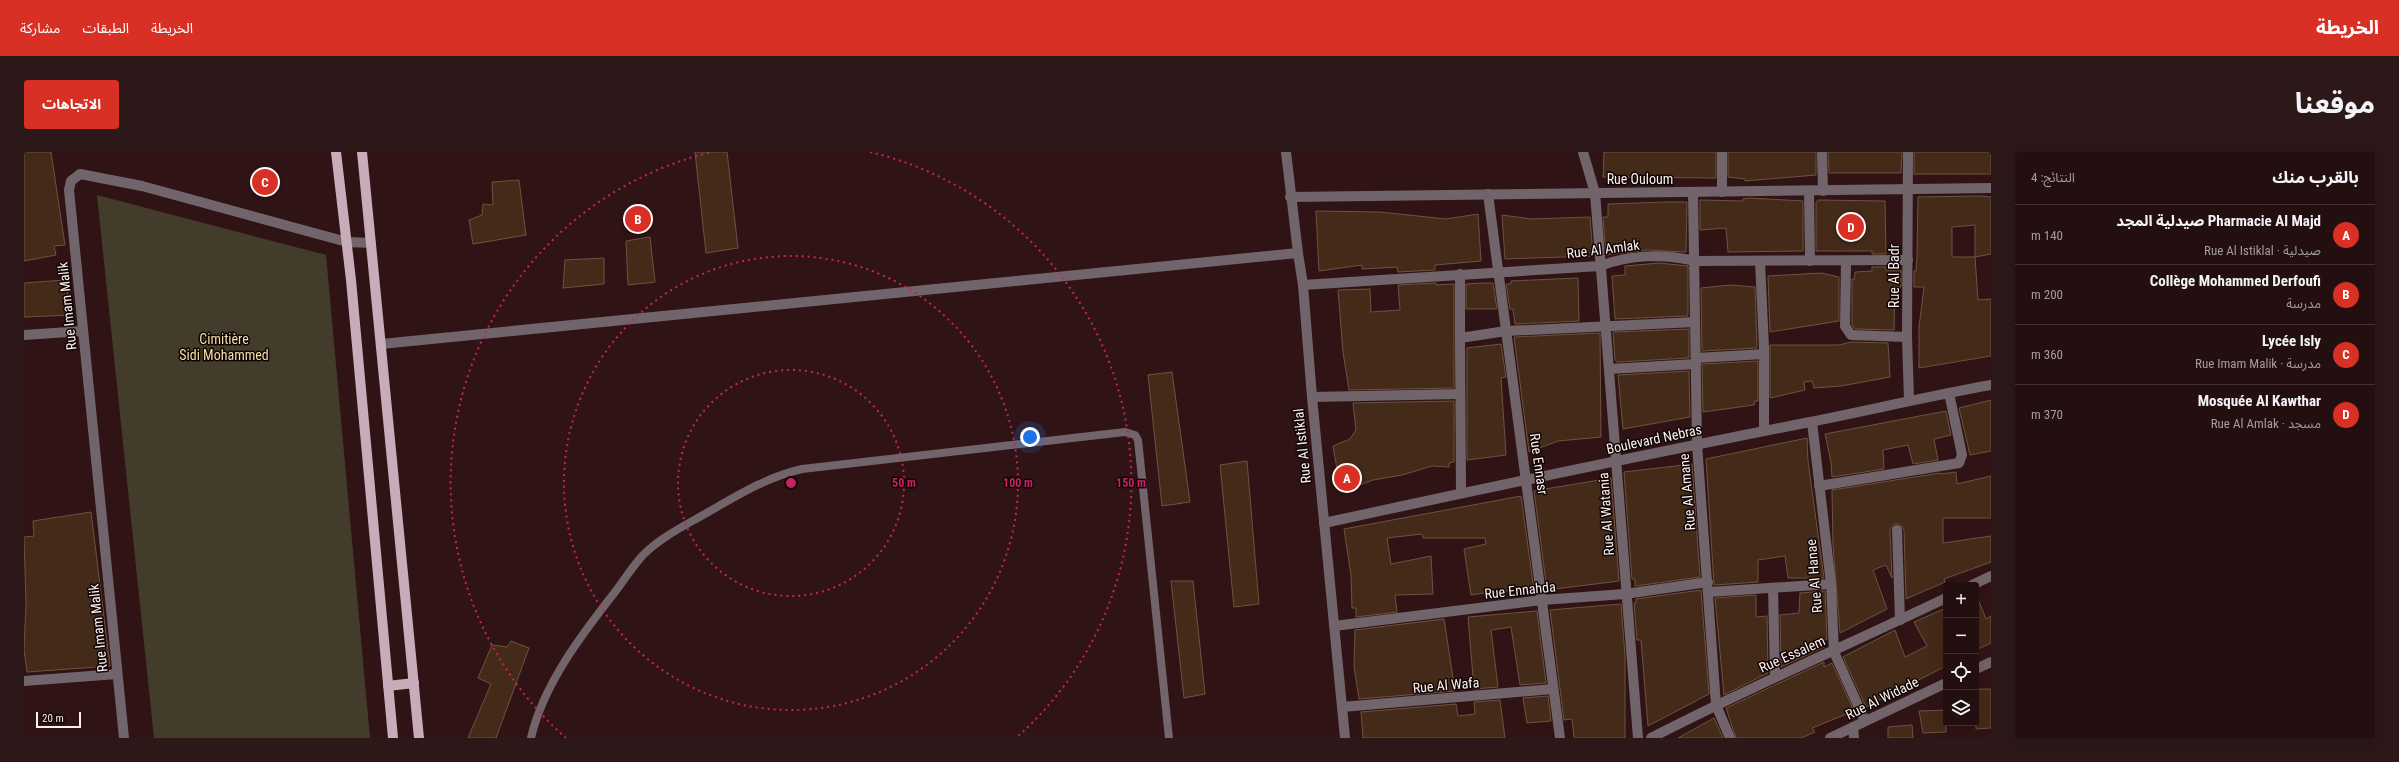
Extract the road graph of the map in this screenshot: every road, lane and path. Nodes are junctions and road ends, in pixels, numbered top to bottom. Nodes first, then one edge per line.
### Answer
1 (336, 152) edge
2 (362, 152) edge
3 (1286, 152) edge
4 (1583, 152) edge
5 (1722, 152) edge
6 (1822, 152) edge
7 (1908, 152) edge
8 (1991, 188) edge
9 (1909, 189) junction
10 (1809, 191) junction
11 (1822, 191) junction
12 (1722, 192) junction
13 (1595, 193) junction
14 (1693, 193) junction
15 (1488, 194) junction
16 (1290, 197) junction
17 (347, 242) junction
18 (371, 243) junction
19 (1298, 253) junction
20 (1908, 260) junction
21 (1695, 261) junction
22 (1760, 261) junction
23 (1810, 261) junction
24 (1846, 261) junction
25 (1600, 266) junction
26 (1498, 272) junction
27 (1460, 274) junction
28 (1303, 285) junction
29 (1696, 322) junction
30 (1605, 325) junction
31 (83, 331) junction
32 (1506, 331) junction
33 (24, 335) edge
34 (1907, 337) junction
35 (1460, 338) junction
36 (381, 344) junction
37 (1764, 354) junction
38 (1696, 361) junction
39 (1609, 370) junction
40 (1991, 385) edge
41 (1949, 393) junction
42 (1460, 394) junction
43 (1312, 397) junction
44 (1909, 400) junction
45 (1812, 422) junction
46 (1764, 431) junction
47 (1697, 444) junction
48 (1617, 461) junction
49 (1527, 480) junction
50 (1819, 486) junction
51 (1461, 493) junction
52 (1324, 523) junction
53 (1897, 530) dead end
54 (1991, 576) edge
55 (1978, 582) edge
56 (1831, 584) junction
57 (1709, 587) junction
58 (1773, 588) junction
59 (1625, 594) junction
60 (1943, 599) edge
61 (1542, 600) junction
62 (1900, 620) junction
63 (1334, 626) junction
64 (1834, 652) junction
65 (1991, 662) edge
66 (1979, 668) edge
67 (117, 674) junction
68 (1775, 677) junction
69 (24, 681) edge
70 (414, 684) junction
71 (1943, 684) edge
72 (388, 686) junction
73 (1553, 688) junction
74 (1716, 705) junction
75 (1342, 707) junction
76 (1865, 721) junction
77 (1853, 727) junction
78 (124, 738) edge
79 (393, 738) edge
80 (419, 738) edge
81 (531, 738) edge
82 (1169, 738) edge
83 (1345, 738) edge
84 (1560, 738) edge
85 (1638, 738) edge
86 (1651, 738) edge
87 (1730, 738) edge
88 (1830, 738) edge
89 (1854, 738) edge

1 - 17 main road
2 - 18 main road
3 - 16 street, Rue Al Istiklal
4 - 13 street, Rue Al Watania
5 - 12 street
6 - 11 street
7 - 9 street, Rue Al Badr
8 - 9 street, Rue Ouloum
9 - 11 street, Rue Ouloum
9 - 20 street, Rue Al Badr
10 - 11 street, Rue Ouloum
10 - 12 street, Rue Ouloum
10 - 23 street
12 - 14 street, Rue Ouloum
13 - 14 street, Rue Ouloum
13 - 15 street, Rue Ouloum
13 - 25 street, Rue Al Watania
14 - 21 street, Rue Al Amane
15 - 16 street, Rue Ouloum
15 - 26 street, Rue Ennasr
16 - 19 street, Rue Al Istiklal
17 - 18 street, Rue Imam Malik
17 - 31 street, Rue Imam Malik
17 - 72 main road
18 - 36 main road
19 - 28 street, Rue Al Istiklal
19 - 36 street
20 - 24 street, Rue Al Amlak
20 - 34 street, Rue Al Badr
21 - 22 street, Rue Al Amlak
21 - 25 street, Rue Al Amlak
21 - 29 street, Rue Al Amane
22 - 23 street, Rue Al Amlak
22 - 37 street
23 - 24 street, Rue Al Amlak
24 - 34 street
25 - 26 street, Rue Al Amlak
25 - 30 street, Rue Al Watania
26 - 27 street, Rue Al Amlak
26 - 32 street, Rue Ennasr
27 - 28 street, Rue Al Amlak
27 - 35 street
28 - 43 street, Rue Al Istiklal
29 - 30 street
29 - 38 street, Rue Al Amane
30 - 32 street
30 - 39 street, Rue Al Watania
31 - 33 street
31 - 67 street, Rue Imam Malik
32 - 35 street
32 - 49 street, Rue Ennasr
34 - 44 street, Rue Al Badr
35 - 42 street
36 - 70 main road
37 - 38 street
37 - 46 street
38 - 39 street
38 - 47 street, Rue Al Amane
39 - 48 street, Rue Al Watania
40 - 41 street, Boulevard Nebras
41 - 44 street, Boulevard Nebras
41 - 50 street
42 - 43 street
42 - 51 street
43 - 52 street, Rue Al Istiklal
44 - 45 street, Boulevard Nebras
45 - 46 street, Boulevard Nebras
45 - 50 street, Rue Al Hanae
46 - 47 street, Boulevard Nebras
47 - 48 street, Boulevard Nebras
47 - 57 street, Rue Al Amane
48 - 49 street, Boulevard Nebras
48 - 59 street, Rue Al Watania
49 - 51 street, Boulevard Nebras
49 - 61 street, Rue Ennasr
50 - 56 street, Rue Al Hanae
51 - 52 street, Boulevard Nebras
52 - 63 street, Rue Al Istiklal
53 - 62 street
54 - 55 street
56 - 58 street, Rue Ennahda
56 - 64 street, Rue Al Hanae
57 - 58 street, Rue Ennahda
57 - 59 street, Rue Ennahda
57 - 74 street, Rue Al Amane
58 - 68 street
59 - 61 street, Rue Ennahda
59 - 85 street, Rue Al Watania
60 - 62 street, Rue Essalem
61 - 63 street, Rue Ennahda
61 - 73 street, Rue Ennasr
62 - 64 street, Rue Essalem
63 - 75 street, Rue Al Istiklal
64 - 68 street, Rue Essalem
64 - 76 street, Rue Al Hanae
65 - 66 street
67 - 69 street
67 - 78 street, Rue Imam Malik
68 - 74 street, Rue Essalem
70 - 72 main road
70 - 80 main road
71 - 76 street, Rue Al Widade
72 - 79 main road
73 - 75 street, Rue Al Wafa
73 - 84 street, Rue Ennasr
74 - 86 street, Rue Essalem
74 - 87 street, Rue Al Amane
75 - 83 street, Rue Al Istiklal
76 - 77 street, Rue Al Widade
77 - 88 street, Rue Al Widade
77 - 89 street
81 - 82 lane

